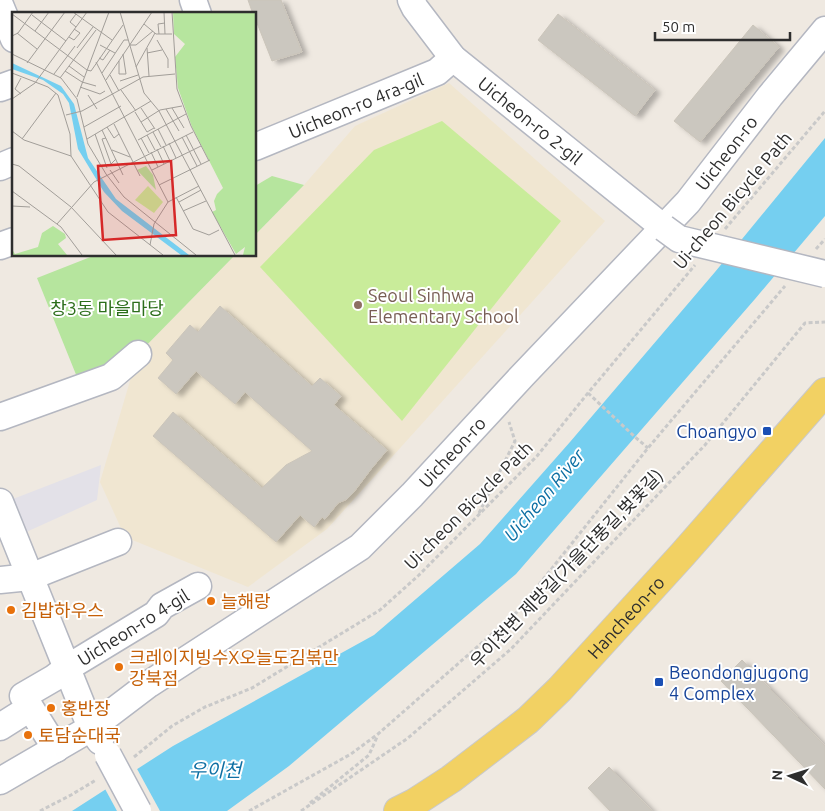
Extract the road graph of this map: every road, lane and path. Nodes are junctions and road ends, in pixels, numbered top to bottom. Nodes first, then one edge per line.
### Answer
1 (193, 0) edge
2 (411, 0) edge
3 (1, 10) edge
4 (197, 12) edge
5 (825, 30) edge
6 (12, 35) edge
7 (453, 58) junction
8 (12, 84) edge
9 (0, 88) edge
10 (825, 111) edge
11 (256, 146) edge
12 (12, 162) edge
13 (0, 167) edge
14 (664, 228) junction
15 (722, 233) dead end
16 (825, 239) edge
17 (12, 242) edge
18 (0, 246) edge
19 (696, 264) dead end
20 (819, 264) edge
21 (787, 284) dead end
22 (825, 322) edge
23 (138, 354) dead end
24 (825, 392) edge
25 (588, 393) junction
26 (500, 400) junction
27 (0, 417) edge
28 (648, 448) junction
29 (0, 502) edge
30 (478, 516) junction
31 (118, 542) dead end
32 (30, 577) junction
33 (0, 580) edge
34 (198, 586) dead end
35 (67, 668) junction
36 (27, 702) junction
37 (0, 727) edge
38 (91, 728) junction
39 (378, 734) junction
40 (56, 749) junction
41 (119, 757) junction
42 (96, 780) dead end
43 (0, 781) edge
44 (40, 811) edge
45 (138, 811) edge
46 (249, 811) edge
47 (300, 811) edge
48 (398, 811) edge

1 - 4 street
2 - 7 street, Uicheon-ro 2-gil
3 - 6 street
5 - 14 street, Uicheon-ro
7 - 11 street, Uicheon-ro 4ra-gil
7 - 14 street, Uicheon-ro 2-gil
8 - 9 street
10 - 15 path, Ui-cheon Bicycle Path
12 - 13 street
14 - 20 street, Uicheon-ro 2-gil, bridge
14 - 26 street, Uicheon-ro
16 - 20 path
17 - 18 street
19 - 25 path, Ui-cheon Bicycle Path
21 - 28 path
22 - 47 path, 우이천변 제방길(가을단풍길,벚꽃길)
23 - 27 street
24 - 48 main road, Hancheon-ro
25 - 28 path
25 - 30 path, Ui-cheon Bicycle Path
26 - 30 path
26 - 38 street, Uicheon-ro
28 - 39 path
29 - 32 street, Uicheon-ro 4-gil
30 - 41 path, Ui-cheon Bicycle Path
31 - 32 street
32 - 33 street
32 - 35 street, Uicheon-ro 4-gil
34 - 35 street, Uicheon-ro 4-gil
35 - 36 street, Uicheon-ro 4-gil
35 - 38 street, Uicheon-ro 4-gil
36 - 37 street, Uicheon-ro 4-gil
36 - 40 street
38 - 40 street, Uicheon-ro
38 - 41 street, Uicheon-ro 4-gil
39 - 46 path
39 - 47 path
40 - 43 street, Uicheon-ro
41 - 45 street, Uicheon-ro 4-gil, bridge
42 - 44 path

